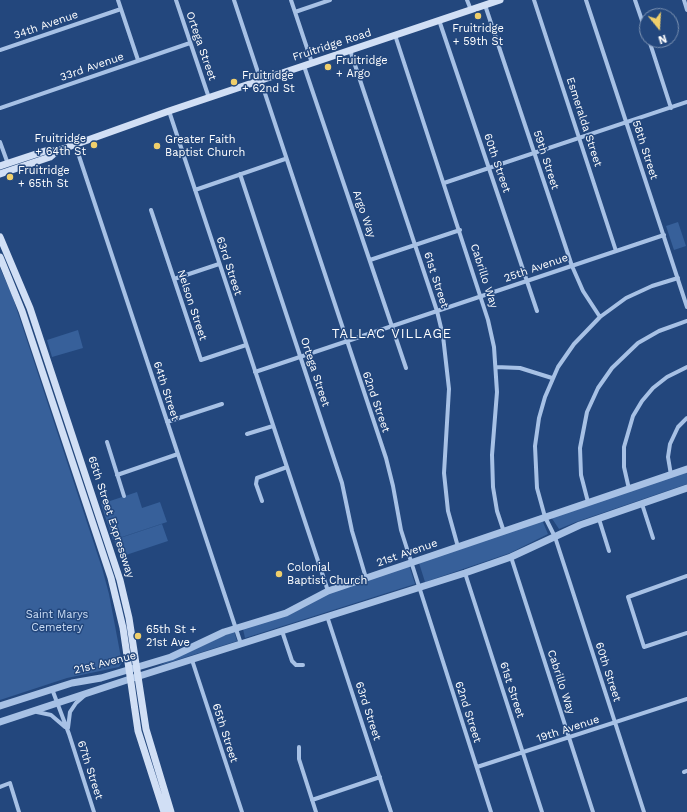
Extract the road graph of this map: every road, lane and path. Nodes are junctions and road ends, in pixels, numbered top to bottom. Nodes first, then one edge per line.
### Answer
1 (118, 0) edge
2 (176, 0) edge
3 (234, 0) edge
4 (291, 0) edge
5 (330, 0) edge
6 (467, 0) edge
7 (500, 0) edge
8 (534, 0) edge
9 (586, 0) edge
10 (635, 0) edge
11 (684, 0) edge
12 (486, 5) junction
13 (121, 9) junction
14 (470, 10) junction
15 (687, 10) edge
16 (295, 12) junction
17 (639, 12) edge
18 (439, 20) junction
19 (395, 35) junction
20 (190, 43) junction
21 (651, 48) edge
22 (0, 50) edge
23 (350, 50) junction
24 (138, 60) junction
25 (312, 63) junction
26 (304, 66) junction
27 (260, 81) junction
28 (209, 98) junction
29 (687, 102) edge
30 (0, 108) edge
31 (671, 108) junction
32 (169, 111) junction
33 (627, 123) junction
34 (580, 139) junction
35 (0, 142) edge
36 (75, 144) junction
37 (57, 151) junction
38 (535, 153) junction
39 (285, 159) junction
40 (8, 164) junction
41 (0, 166) edge
42 (489, 168) junction
43 (0, 174) edge
44 (240, 174) junction
45 (444, 183) junction
46 (195, 190) junction
47 (151, 210) dead end
48 (460, 230) junction
49 (664, 235) junction
50 (0, 237) edge
51 (415, 245) junction
52 (616, 251) junction
53 (0, 257) edge
54 (370, 260) junction
55 (219, 264) junction
56 (572, 266) junction
57 (678, 278) junction
58 (174, 279) junction
59 (527, 281) junction
60 (482, 296) junction
61 (687, 307) edge
62 (437, 311) junction
63 (537, 311) dead end
64 (600, 317) junction
65 (687, 321) edge
66 (392, 326) junction
67 (346, 341) junction
68 (246, 345) junction
69 (301, 356) junction
70 (496, 367) junction
71 (687, 367) edge
72 (406, 368) dead end
73 (255, 372) junction
74 (552, 378) junction
75 (222, 404) dead end
76 (687, 418) edge
77 (167, 422) junction
78 (273, 426) junction
79 (247, 434) dead end
80 (107, 442) dead end
81 (178, 454) junction
82 (287, 467) junction
83 (687, 469) edge
84 (117, 475) junction
85 (671, 475) junction
86 (629, 489) junction
87 (687, 490) edge
88 (124, 496) dead end
89 (262, 501) dead end
90 (588, 502) junction
91 (642, 504) junction
92 (545, 517) junction
93 (599, 519) junction
94 (504, 532) junction
95 (555, 537) junction
96 (653, 538) dead end
97 (458, 547) junction
98 (609, 551) dead end
99 (511, 557) junction
100 (411, 562) junction
101 (465, 573) junction
102 (687, 576) edge
103 (366, 578) junction
104 (419, 588) junction
105 (328, 591) junction
106 (327, 616) junction
107 (235, 628) junction
108 (282, 631) junction
109 (687, 632) edge
110 (241, 644) junction
111 (192, 660) junction
112 (303, 665) dead end
113 (137, 667) junction
114 (128, 670) junction
115 (138, 676) junction
116 (130, 679) junction
117 (52, 689) junction
118 (86, 695) junction
119 (687, 699) edge
120 (58, 704) junction
121 (0, 706) edge
122 (32, 712) junction
123 (0, 722) edge
124 (615, 723) junction
125 (69, 734) junction
126 (569, 738) junction
127 (299, 747) dead end
128 (523, 753) junction
129 (477, 767) junction
130 (380, 777) junction
131 (0, 786) edge
132 (312, 800) junction
133 (19, 812) edge
134 (94, 812) edge
135 (164, 812) edge
136 (171, 812) edge
137 (242, 812) edge
138 (316, 812) edge
139 (391, 812) edge
140 (491, 812) edge
141 (542, 812) edge
142 (593, 812) edge
143 (644, 812) edge

1 - 13 street
2 - 20 street, Ortega Street
3 - 27 street, 62nd Street
4 - 16 street
5 - 16 street
6 - 14 street
7 - 12 main road, Fruitridge Road
8 - 34 street, Esmeralda Street
9 - 33 street, 58th Street
10 - 17 street
11 - 15 street
12 - 14 main road, Fruitridge Road
12 - 38 street, 59th Street
13 - 22 street, 34th Avenue
13 - 24 street
14 - 18 main road, Fruitridge Road
16 - 25 street
18 - 19 main road, Fruitridge Road
18 - 42 street, 60th Street
19 - 23 main road, Fruitridge Road
19 - 45 street, Cabrillo Way
20 - 24 street, 33rd Avenue
20 - 28 street, Ortega Street
21 - 31 street
23 - 25 main road, Fruitridge Road
23 - 51 street, 61st Street
24 - 30 street, 33rd Avenue
25 - 26 main road, Fruitridge Road
26 - 27 main road, Fruitridge Road
26 - 54 street, Argo Way
27 - 28 main road, Fruitridge Road
27 - 39 street, 62nd Street
28 - 32 main road, Fruitridge Road
29 - 31 street
31 - 33 street
32 - 36 main road, Fruitridge Road
32 - 46 street, 63rd Street
33 - 34 street
33 - 49 street, 58th Street
34 - 38 street
34 - 52 street, Esmeralda Street
35 - 40 street
36 - 37 main road, Fruitridge Road
36 - 77 street, 64th Street
37 - 40 main road, Fruitridge Road
37 - 43 main road, Fruitridge Road
38 - 42 street
38 - 56 street, 59th Street
39 - 44 street
39 - 67 street, 62nd Street
40 - 41 main road, Fruitridge Road
42 - 45 street
42 - 59 street, 60th Street
44 - 46 street
44 - 69 street, Ortega Street
45 - 48 street, Cabrillo Way
46 - 55 street, 63rd Street
47 - 58 street, Nelson Street
48 - 51 street
48 - 60 street, Cabrillo Way
49 - 52 street, 25th Avenue
49 - 57 street, 58th Street
50 - 113 main road, 65th Street Expressway
51 - 54 street
51 - 62 street, 61st Street
52 - 56 street, 25th Avenue
53 - 114 main road, 65th Street Expressway
54 - 66 street, Argo Way
55 - 58 street
55 - 68 street, 63rd Street
56 - 59 street, 25th Avenue
56 - 64 street, 59th Street
57 - 61 street, 58th Street
57 - 64 street, 60th Street
58 - 68 street, Nelson Street
59 - 60 street, 25th Avenue
59 - 63 street, 60th Street
60 - 62 street, 25th Avenue
60 - 70 street, Cabrillo Way
62 - 66 street, 25th Avenue
62 - 97 street, 61st Street
64 - 74 street, 60th Street
65 - 90 street
66 - 67 street, 25th Avenue
66 - 72 street, Argo Way
67 - 69 street, 25th Avenue
67 - 100 street, 62nd Street
68 - 73 street, 63rd Street
69 - 73 street, 25th Avenue
69 - 103 street, Ortega Street
70 - 74 street
70 - 94 street, Cabrillo Way
71 - 86 street
73 - 78 street, 63rd Street
74 - 92 street, 60th Street
75 - 77 street
76 - 85 street
77 - 81 street, 64th Street
78 - 79 street
78 - 82 street, 63rd Street
80 - 84 street
81 - 84 street
81 - 107 street, 64th Street
82 - 89 street
82 - 105 street, 63rd Street
83 - 85 street, 21st Avenue
84 - 88 street
85 - 86 street, 21st Avenue
86 - 90 street, 21st Avenue
87 - 91 street, 21st Avenue
90 - 92 street, 21st Avenue
91 - 93 street, 21st Avenue
91 - 96 street
92 - 94 street, 21st Avenue
92 - 95 street, 60th Street
93 - 95 street, 21st Avenue
93 - 98 street
94 - 97 street, 21st Avenue
95 - 99 street, 21st Avenue
95 - 124 street, 60th Street
97 - 100 street, 21st Avenue
99 - 101 street, 21st Avenue
99 - 126 street, Cabrillo Way
100 - 103 street, 21st Avenue
100 - 104 street, 62nd Street
101 - 104 street, 21st Avenue
101 - 128 street, 61st Street
102 - 109 street
103 - 105 street, 21st Avenue
104 - 106 street, 21st Avenue
104 - 129 street, 62nd Street
105 - 107 street, 21st Avenue
106 - 108 street, 21st Avenue
106 - 130 street, 63rd Street
107 - 110 street, 64th Street
107 - 113 street, 21st Avenue
108 - 110 street, 21st Avenue
108 - 112 street
110 - 111 street, 21st Avenue
111 - 115 street, 21st Avenue
111 - 137 street, 65th Street
113 - 114 street, 21st Avenue
113 - 115 main road, 65th Street Expressway
114 - 116 main road, 65th Street Expressway
114 - 117 street, 21st Avenue
115 - 116 street, 21st Avenue
115 - 136 main road, 65th Street Expressway
116 - 118 street, 21st Avenue
116 - 135 main road, 65th Street Expressway
117 - 120 street, 67th Street
117 - 121 street, 21st Avenue
118 - 120 street, 21st Avenue
118 - 125 street, 67th Street
119 - 124 street, 19th Avenue
120 - 122 street, 21st Avenue
120 - 125 street, 67th Street
122 - 123 street, 21st Avenue
122 - 125 street, 67th Street
124 - 126 street, 19th Avenue
124 - 143 street, 60th Street
125 - 134 street, 67th Street
126 - 128 street, 19th Avenue
126 - 142 street, Cabrillo Way
127 - 132 street
128 - 129 street, 19th Avenue
128 - 141 street, 61st Street
129 - 140 street, 62nd Street
130 - 132 street
130 - 139 street, 63rd Street
131 - 133 street
132 - 138 street

